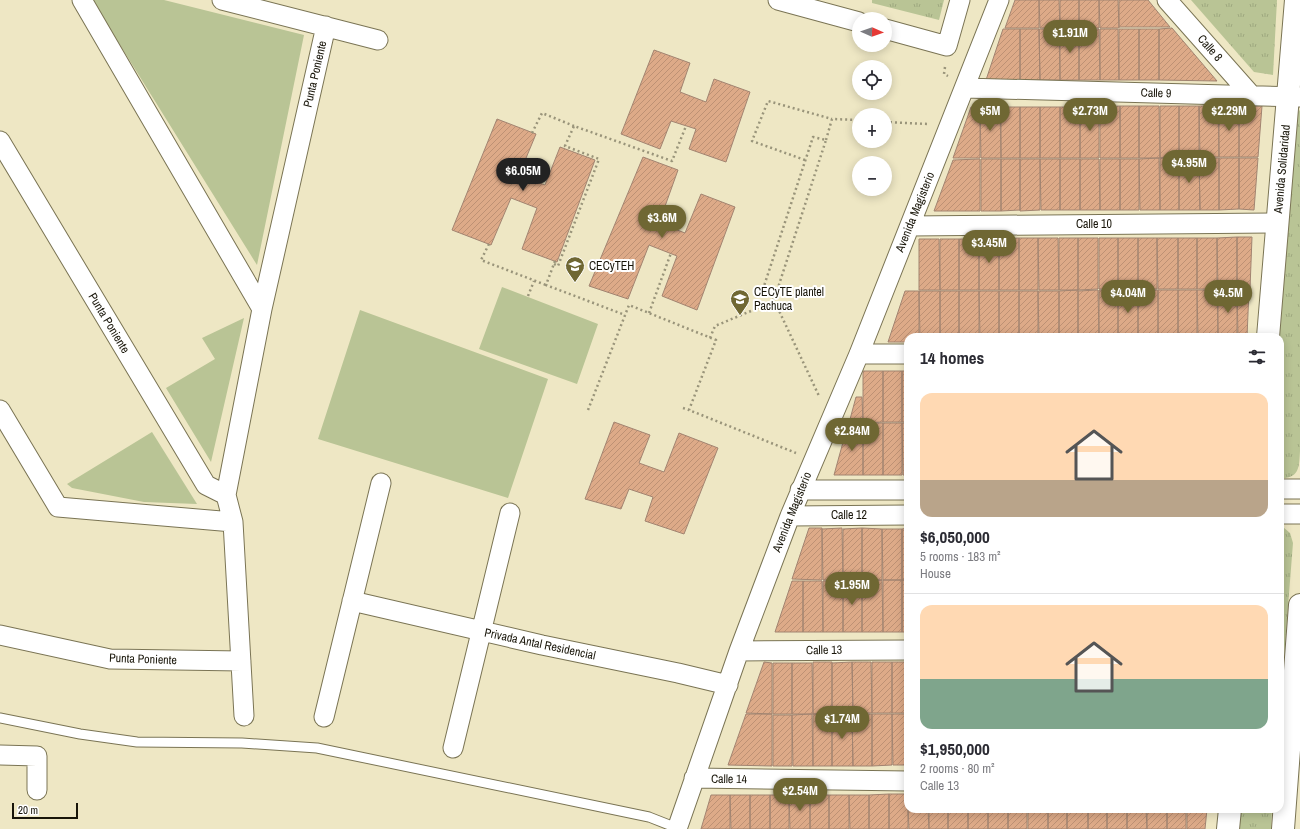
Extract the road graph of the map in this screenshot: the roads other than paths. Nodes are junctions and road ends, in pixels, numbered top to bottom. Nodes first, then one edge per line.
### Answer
1 (82, 0) edge
2 (222, 0) edge
3 (778, 0) edge
4 (960, 0) edge
5 (999, 0) edge
6 (1168, 0) edge
7 (1296, 0) edge
8 (852, 20) edge
9 (326, 26) junction
10 (892, 31) edge
11 (378, 40) dead end
12 (965, 88) junction
13 (1252, 96) junction
14 (1294, 97) edge
15 (0, 141) edge
16 (1278, 223) junction
17 (910, 226) junction
18 (262, 308) junction
19 (1268, 333) edge
20 (858, 354) junction
21 (904, 354) edge
22 (0, 410) edge
23 (381, 483) dead end
24 (1284, 489) edge
25 (1300, 489) edge
26 (800, 490) junction
27 (904, 490) edge
28 (226, 495) junction
29 (510, 514) dead end
30 (1284, 514) edge
31 (1300, 514) edge
32 (904, 515) edge
33 (790, 516) junction
34 (233, 522) junction
35 (352, 602) junction
36 (1300, 605) edge
37 (481, 631) junction
38 (0, 635) edge
39 (1298, 647) edge
40 (904, 650) edge
41 (739, 651) junction
42 (241, 661) junction
43 (728, 685) junction
44 (244, 716) dead end
45 (324, 717) dead end
46 (0, 718) edge
47 (453, 748) dead end
48 (0, 755) edge
49 (694, 778) junction
50 (1293, 778) edge
51 (904, 781) edge
52 (37, 790) dead end
53 (1230, 813) edge
54 (677, 828) edge
55 (1228, 829) edge
56 (1283, 829) edge

1 - 18 street
2 - 9 street, Punta Poniente
3 - 8 street
4 - 10 street
5 - 12 street
6 - 13 street, Calle 8
7 - 14 street, Avenida Solidaridad
9 - 11 street, Punta Poniente
9 - 18 street, Punta Poniente
12 - 13 street, Calle 9
12 - 17 street, Avenida Magisterio
13 - 14 street, Calle 9
14 - 16 street, Avenida Solidaridad
15 - 28 street, Punta Poniente
16 - 17 street, Calle 10
16 - 19 street, Avenida Solidaridad
17 - 20 street, Avenida Magisterio
18 - 28 street, Punta Poniente
20 - 21 street
20 - 26 street, Avenida Magisterio
22 - 34 street
23 - 35 street
24 - 25 street
26 - 27 street, Calle 12
26 - 33 street, Avenida Magisterio
28 - 34 street, Punta Poniente
29 - 37 street
30 - 31 street
32 - 33 street, Calle 12
33 - 41 street, Avenida Magisterio
34 - 42 street, Punta Poniente
35 - 37 street, Privada Antal Residencial
35 - 45 street
36 - 39 street
37 - 43 street, Privada Antal Residencial
37 - 47 street
38 - 42 street, Punta Poniente
39 - 50 street
40 - 41 street, Calle 13
41 - 43 street, Avenida Magisterio
42 - 44 street, Punta Poniente
43 - 49 street, Avenida Magisterio
46 - 54 lane
48 - 52 street
49 - 51 street, Calle 14
49 - 54 street, Avenida Magisterio
50 - 56 street
53 - 55 street

